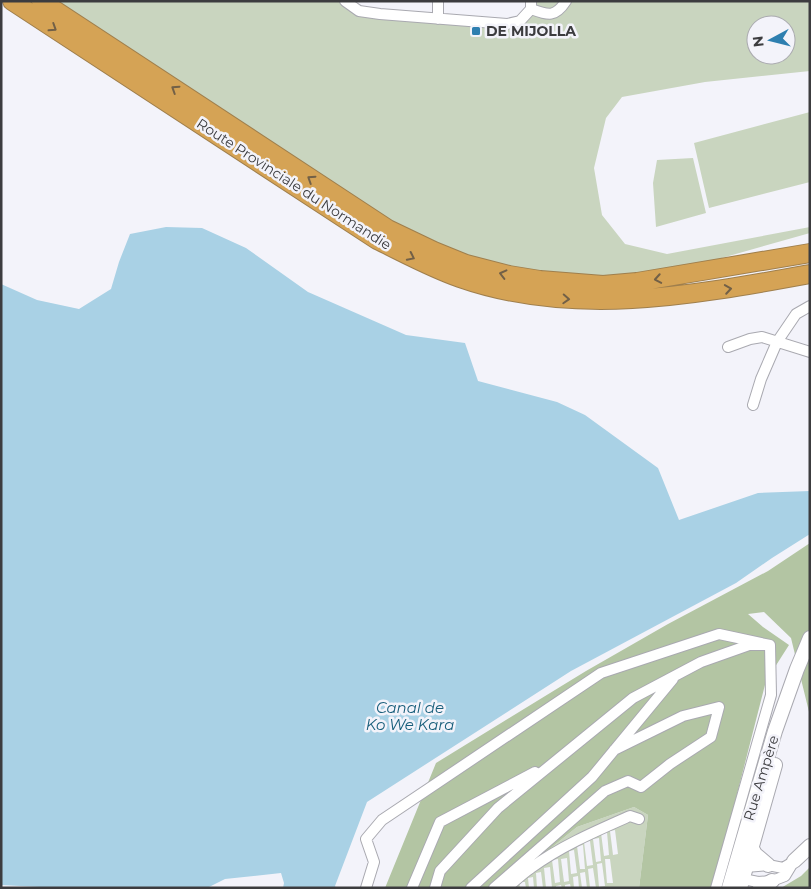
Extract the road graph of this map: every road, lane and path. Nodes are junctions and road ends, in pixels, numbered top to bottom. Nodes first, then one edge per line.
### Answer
1 (12, 1) edge
2 (41, 1) edge
3 (345, 1) edge
4 (438, 1) edge
5 (566, 1) edge
6 (531, 5) edge
7 (438, 19) junction
8 (810, 253) edge
9 (810, 274) edge
10 (810, 306) edge
11 (777, 342) junction
12 (728, 347) dead end
13 (810, 352) edge
14 (753, 405) dead end
15 (810, 638) edge
16 (770, 645) junction
17 (797, 669) junction
18 (676, 675) junction
19 (614, 750) junction
20 (554, 762) junction
21 (762, 776) junction
22 (639, 819) dead end
23 (810, 846) edge
24 (751, 847) junction
25 (794, 861) junction
26 (768, 866) junction
27 (742, 876) edge
28 (766, 884) edge
29 (366, 888) edge
30 (412, 888) edge
31 (435, 888) edge
32 (471, 888) edge
33 (494, 888) edge
34 (507, 888) edge
35 (716, 888) edge
36 (729, 888) edge

1 -> 9 highway, Route Provinciale du Normandie
8 -> 2 highway, Route Provinciale du Normandie
3 - 7 street
4 - 7 street
5 - 6 street
6 - 7 street
10 - 11 street
11 - 12 street
11 - 13 street
11 - 14 street
15 - 17 main road, Rue Ampère
16 - 18 street
16 - 29 street
16 - 35 street
17 - 21 main road, Rue Ampère
17 - 24 main road, Rue Ampère
18 - 19 street
18 - 20 street
19 - 32 street
19 - 33 street
20 - 30 street
20 - 31 street
21 - 27 street
21 - 36 main road, Rue Ampère
22 - 34 street
23 - 25 main road
24 - 26 main road
24 - 27 main road, Rue Ampère
25 - 26 street
25 - 28 street
26 - 27 street
27 - 28 street
27 - 36 street

